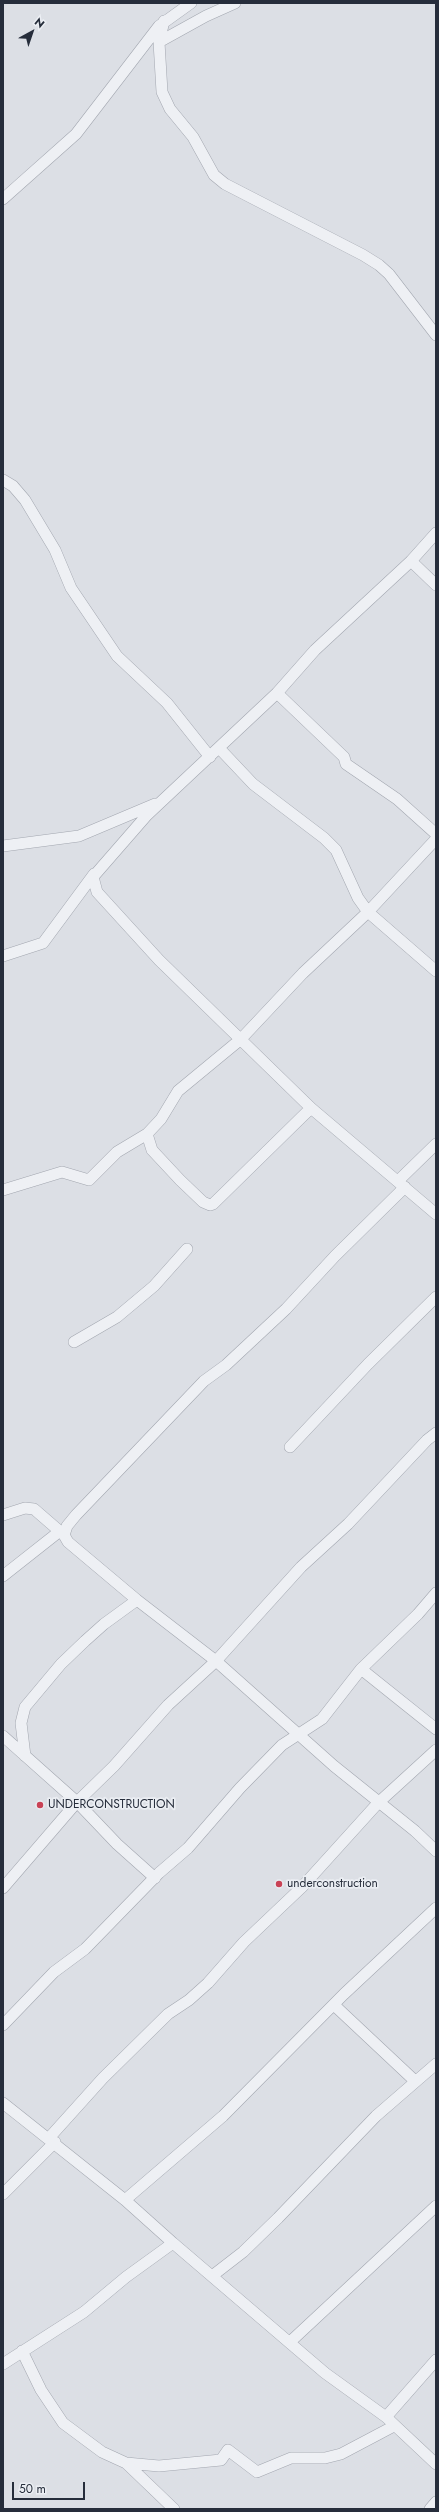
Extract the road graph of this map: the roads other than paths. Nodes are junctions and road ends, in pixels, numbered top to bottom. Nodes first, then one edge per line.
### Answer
1 (191, 3) edge
2 (235, 3) edge
3 (164, 22) junction
4 (159, 42) junction
5 (3, 199) edge
6 (436, 335) edge
7 (3, 480) edge
8 (436, 533) edge
9 (411, 561) junction
10 (436, 585) edge
11 (277, 693) junction
12 (219, 748) junction
13 (210, 757) junction
14 (161, 801) junction
15 (436, 834) edge
16 (436, 839) edge
17 (3, 846) edge
18 (97, 870) junction
19 (368, 912) junction
20 (3, 956) edge
21 (436, 971) edge
22 (241, 1039) junction
23 (311, 1108) junction
24 (147, 1134) junction
25 (436, 1144) edge
26 (402, 1184) junction
27 (3, 1190) edge
28 (436, 1214) edge
29 (187, 1249) dead end
30 (436, 1298) edge
31 (74, 1342) dead end
32 (436, 1433) edge
33 (290, 1448) dead end
34 (3, 1515) edge
35 (62, 1533) junction
36 (3, 1576) edge
37 (436, 1593) edge
38 (136, 1600) junction
39 (216, 1661) junction
40 (361, 1669) junction
41 (436, 1729) edge
42 (299, 1734) junction
43 (4, 1739) edge
44 (436, 1750) edge
45 (25, 1756) junction
46 (77, 1802) junction
47 (378, 1803) junction
48 (436, 1851) edge
49 (155, 1878) junction
50 (3, 1888) edge
51 (436, 1908) edge
52 (334, 2005) junction
53 (3, 2025) edge
54 (436, 2064) edge
55 (415, 2081) junction
56 (3, 2103) edge
57 (52, 2140) junction
58 (3, 2194) edge
59 (125, 2200) junction
60 (436, 2206) edge
61 (172, 2243) junction
62 (212, 2276) junction
63 (290, 2342) junction
64 (22, 2351) junction
65 (436, 2360) edge
66 (3, 2364) edge
67 (386, 2417) junction
68 (394, 2426) junction
69 (126, 2463) junction
70 (436, 2464) edge
71 (436, 2502) edge
72 (174, 2509) edge
73 (430, 2509) edge

1 - 3 street
2 - 4 street
3 - 4 street
3 - 5 street
4 - 6 street
7 - 13 street
8 - 9 street
9 - 10 street
9 - 11 street
11 - 12 street
11 - 15 street
12 - 13 street
12 - 19 street
13 - 14 street
14 - 17 street
14 - 18 street
16 - 19 street
18 - 20 street
18 - 22 street
19 - 21 street
19 - 22 street
22 - 23 street
22 - 24 street
23 - 24 street
23 - 26 street
24 - 27 street
25 - 26 street
26 - 28 street
26 - 35 street
29 - 31 street
30 - 33 street
32 - 39 street
34 - 35 street
35 - 36 street
35 - 38 street
37 - 40 street
38 - 39 street
38 - 45 street
39 - 42 street
39 - 46 street
40 - 41 street
40 - 42 street
42 - 47 street
42 - 49 street
43 - 45 street
44 - 47 street
45 - 46 street
46 - 49 street
46 - 50 street
47 - 48 street
47 - 57 street
49 - 53 street
51 - 52 street
52 - 55 street
52 - 59 street
54 - 55 street
55 - 62 street
56 - 57 street
57 - 58 street
57 - 59 street
59 - 61 street
60 - 63 street
61 - 62 street
61 - 64 street
62 - 63 street
63 - 67 street
64 - 66 street
64 - 69 street
65 - 67 street
67 - 68 street
68 - 69 street
68 - 70 street
69 - 72 street
71 - 73 street

